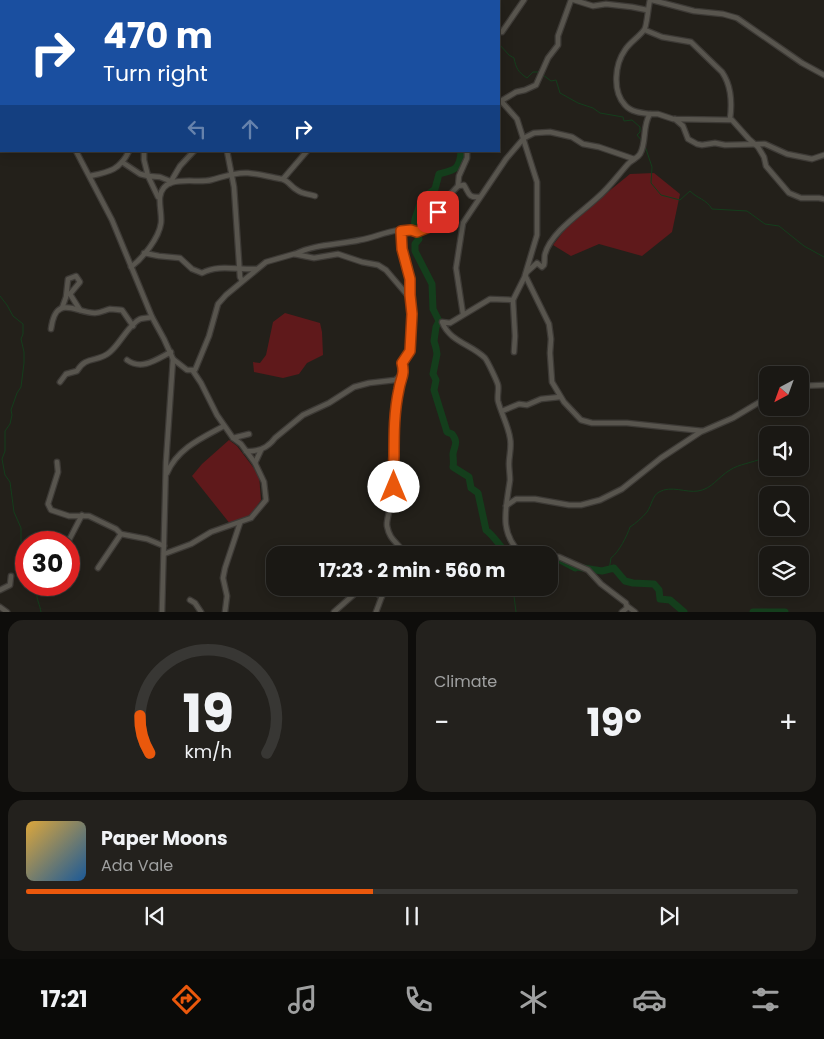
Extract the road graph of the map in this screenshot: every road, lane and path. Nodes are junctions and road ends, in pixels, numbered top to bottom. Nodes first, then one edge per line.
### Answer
1 (524, 0) edge
2 (573, 0) edge
3 (651, 0) edge
4 (647, 10) junction
5 (645, 30) junction
6 (500, 32) edge
7 (824, 74) edge
8 (500, 101) edge
9 (650, 114) junction
10 (674, 119) junction
11 (730, 119) junction
12 (524, 138) junction
13 (754, 144) junction
14 (77, 152) edge
15 (128, 152) edge
16 (144, 152) edge
17 (193, 152) edge
18 (228, 152) edge
19 (306, 152) edge
20 (467, 152) edge
21 (824, 155) edge
22 (634, 159) junction
23 (122, 162) junction
24 (231, 174) junction
25 (90, 176) junction
26 (148, 176) junction
27 (283, 179) junction
28 (170, 182) junction
29 (458, 186) junction
30 (315, 196) dead end
31 (158, 197) dead end
32 (479, 197) junction
33 (824, 199) edge
34 (401, 231) junction
35 (144, 253) junction
36 (294, 254) junction
37 (131, 267) junction
38 (257, 269) junction
39 (240, 270) junction
40 (525, 275) junction
41 (242, 281) junction
42 (66, 290) junction
43 (70, 294) junction
44 (410, 298) junction
45 (513, 300) junction
46 (62, 308) junction
47 (80, 310) junction
48 (463, 314) junction
49 (152, 317) junction
50 (133, 326) junction
51 (51, 329) dead end
52 (171, 352) junction
53 (514, 352) dead end
54 (173, 358) junction
55 (127, 360) dead end
56 (193, 371) junction
57 (404, 373) junction
58 (60, 382) dead end
59 (824, 385) edge
60 (809, 386) edge
61 (560, 397) junction
62 (759, 402) edge
63 (502, 411) junction
64 (224, 426) junction
65 (703, 431) junction
66 (249, 434) dead end
67 (233, 438) junction
68 (262, 450) junction
69 (246, 451) junction
70 (57, 462) dead end
71 (255, 463) junction
72 (166, 476) junction
73 (506, 506) junction
74 (82, 516) junction
75 (240, 523) junction
76 (74, 531) edge
77 (121, 534) junction
78 (164, 546) junction
79 (399, 546) edge
80 (513, 546) edge
81 (164, 554) junction
82 (558, 557) edge
83 (98, 568) dead end
84 (11, 576) dead end
85 (0, 590) edge
86 (351, 596) edge
87 (382, 596) edge
88 (190, 600) dead end
89 (627, 606) junction
90 (0, 607) edge
91 (7, 612) edge
92 (162, 612) edge
93 (201, 612) edge
94 (225, 612) edge
95 (334, 612) edge
96 (376, 612) edge
97 (622, 612) edge
98 (635, 612) edge

1 - 6 street
2 - 4 street
2 - 8 street
3 - 4 street
3 - 7 street
4 - 5 street
5 - 9 street
5 - 11 street
8 - 12 street
9 - 10 street
9 - 22 street
10 - 11 street
10 - 13 street
11 - 13 street
12 - 22 street
12 - 32 street
12 - 40 street
13 - 21 street
13 - 33 street
14 - 25 street
15 - 23 street
16 - 26 street
17 - 28 street
18 - 24 street
19 - 27 street
20 - 29 street
22 - 40 street
23 - 25 street
23 - 26 street
24 - 27 street
24 - 28 street
24 - 39 street
25 - 37 street
26 - 28 street
26 - 31 street
27 - 30 street
28 - 35 street
29 - 32 street
29 - 34 street
32 - 48 street
34 - 36 street
34 - 44 street
35 - 37 street
35 - 39 street
36 - 38 street
36 - 44 street
37 - 49 street
38 - 39 street
38 - 41 street
39 - 41 street
40 - 45 street
40 - 61 street
41 - 56 street
42 - 43 street
42 - 43 street
42 - 46 street
43 - 47 street
44 - 57 street
45 - 48 street
45 - 53 street
46 - 47 street
46 - 51 street
47 - 50 street
48 - 63 street
49 - 50 street
49 - 52 street
50 - 58 street
52 - 54 street
52 - 55 street
54 - 56 street
54 - 72 street
56 - 64 street
57 - 68 street
57 - 79 street
59 - 60 street
61 - 63 street
61 - 65 street
62 - 65 street
63 - 73 street
64 - 67 street
64 - 72 street
65 - 73 street
66 - 67 street
67 - 69 street
68 - 69 street
68 - 71 street
69 - 71 street
70 - 74 street
71 - 75 street
72 - 78 street
73 - 80 street
74 - 76 street
74 - 77 street
75 - 81 street
75 - 94 street
77 - 78 street
77 - 83 street
78 - 81 street
81 - 92 street
82 - 89 street
84 - 85 street
86 - 95 street
87 - 96 street
88 - 93 street
89 - 97 street
89 - 98 street
90 - 91 street

